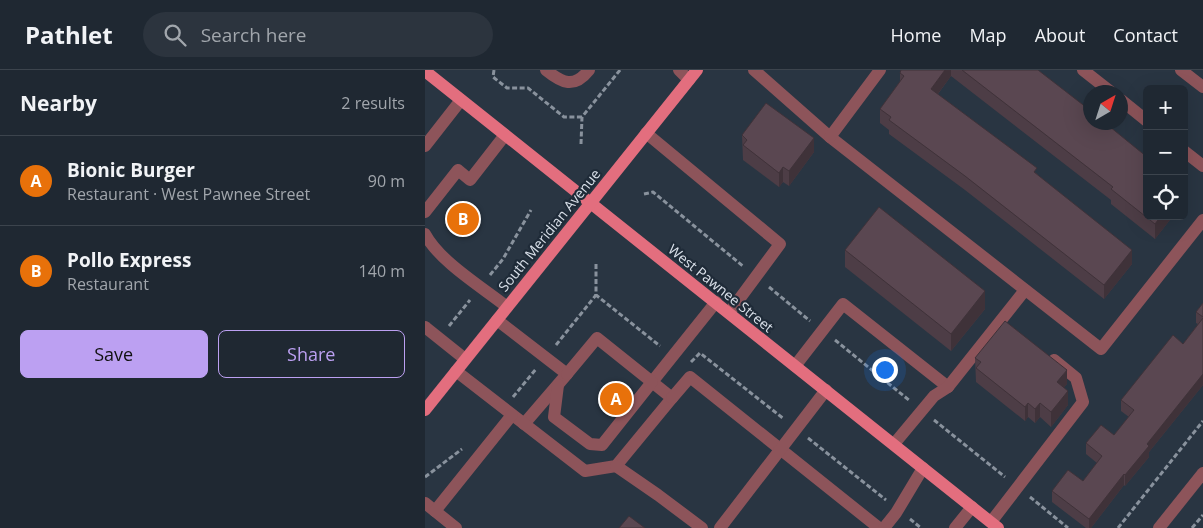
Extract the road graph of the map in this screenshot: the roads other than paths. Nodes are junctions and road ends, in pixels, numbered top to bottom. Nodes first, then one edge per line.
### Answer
1 (545, 70) edge
2 (589, 70) edge
3 (679, 70) edge
4 (755, 70) edge
5 (880, 70) edge
6 (1083, 70) edge
7 (1181, 70) edge
8 (425, 71) edge
9 (693, 75) edge
10 (1102, 85) edge
11 (1203, 87) edge
12 (461, 100) junction
13 (1128, 106) edge
14 (1143, 118) edge
15 (646, 133) junction
16 (505, 135) junction
17 (830, 137) junction
18 (425, 146) edge
19 (1188, 154) edge
20 (1203, 166) edge
21 (591, 202) junction
22 (425, 212) edge
23 (1203, 220) edge
24 (425, 234) edge
25 (1025, 290) junction
26 (715, 302) junction
27 (507, 307) junction
28 (729, 313) junction
29 (497, 320) junction
30 (425, 327) edge
31 (1046, 355) edge
32 (465, 360) junction
33 (795, 366) junction
34 (456, 371) junction
35 (567, 374) junction
36 (652, 382) junction
37 (558, 385) junction
38 (948, 387) junction
39 (826, 390) junction
40 (672, 398) junction
41 (425, 410) edge
42 (508, 411) junction
43 (525, 424) junction
44 (894, 444) junction
45 (781, 448) junction
46 (616, 466) junction
47 (923, 468) junction
48 (1203, 473) edge
49 (430, 507) edge
50 (972, 507) junction
51 (995, 525) edge
52 (456, 528) edge
53 (702, 528) edge
54 (720, 528) edge
55 (879, 528) edge
56 (884, 528) edge
57 (955, 528) edge
58 (1159, 528) edge

1 - 2 street
3 - 9 street
4 - 17 street
5 - 17 street
6 - 10 street
7 - 11 street
8 - 12 main road, West Pawnee Street
9 - 15 main road, South Meridian Avenue
12 - 16 main road, West Pawnee Street
12 - 18 street
13 - 14 street
15 - 21 main road, South Meridian Avenue
15 - 28 street
16 - 21 main road, West Pawnee Street
16 - 22 street
17 - 25 street
19 - 20 street
21 - 26 main road, West Pawnee Street
21 - 27 main road, South Meridian Avenue
23 - 25 street
24 - 27 street
25 - 38 street
26 - 28 main road, West Pawnee Street
26 - 36 street
27 - 29 main road, South Meridian Avenue
28 - 33 main road, West Pawnee Street
29 - 32 main road, South Meridian Avenue
29 - 35 street
30 - 32 street
31 - 51 street
32 - 34 main road, South Meridian Avenue
33 - 38 street
33 - 39 main road, West Pawnee Street
34 - 41 main road, South Meridian Avenue
34 - 42 street
35 - 36 street
35 - 37 street
36 - 37 street
36 - 40 street
37 - 43 street
38 - 44 street
39 - 44 main road, West Pawnee Street
39 - 45 street
40 - 45 street
40 - 46 street
42 - 43 street
42 - 49 street
43 - 46 street
44 - 47 main road, West Pawnee Street
45 - 54 street
45 - 55 street
46 - 53 street
47 - 50 main road, West Pawnee Street
47 - 56 street
48 - 58 street
49 - 52 street
50 - 51 main road, West Pawnee Street
50 - 57 street

